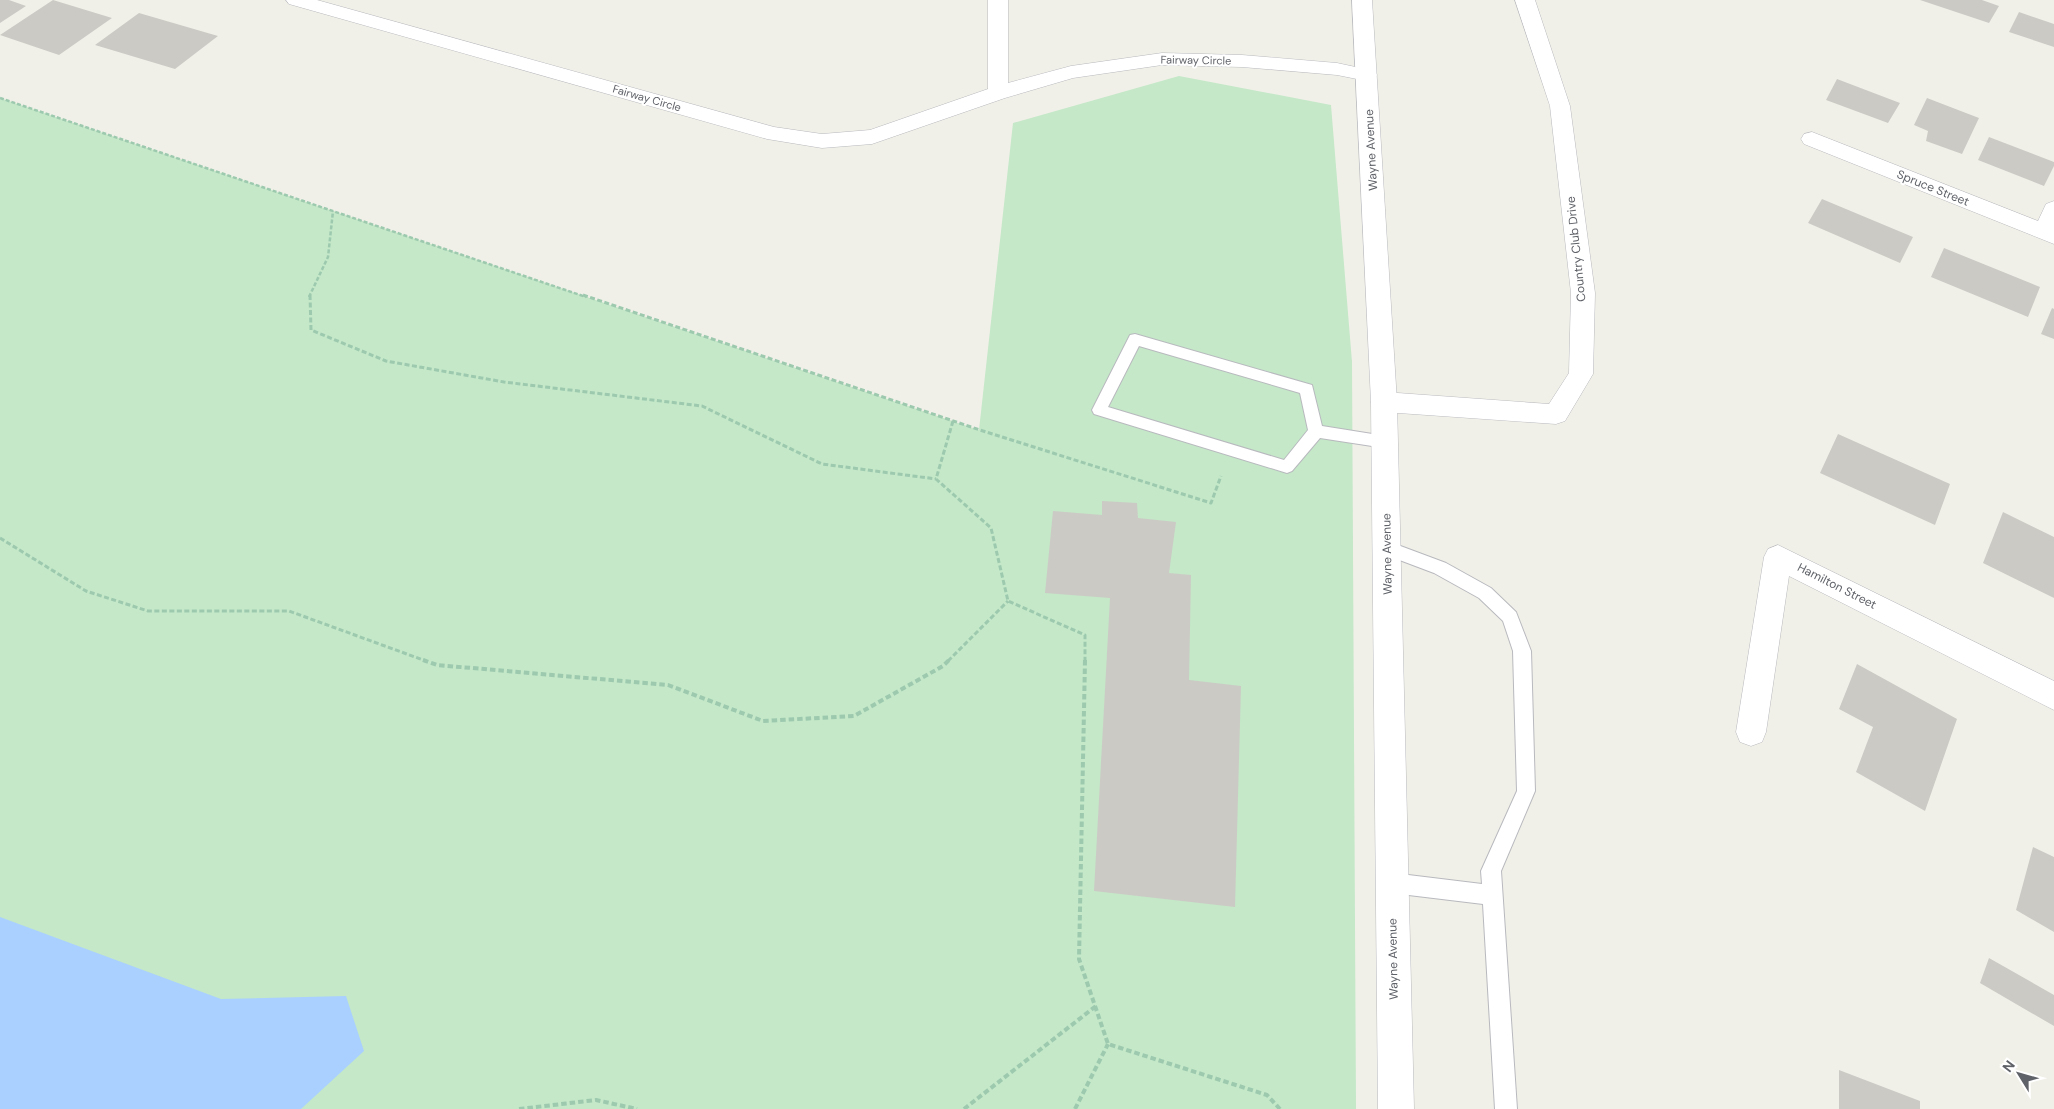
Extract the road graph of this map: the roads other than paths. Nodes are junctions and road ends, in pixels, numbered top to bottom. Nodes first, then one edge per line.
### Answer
1 (296, 0) edge
2 (998, 0) edge
3 (1362, 0) edge
4 (1525, 0) edge
5 (1367, 75) junction
6 (998, 93) junction
7 (1812, 139) dead end
8 (2054, 209) edge
9 (2049, 234) edge
10 (1384, 402) junction
11 (1316, 431) junction
12 (1385, 442) junction
13 (1387, 548) junction
14 (2054, 696) edge
15 (1751, 732) dead end
16 (1392, 883) junction
17 (1492, 894) junction
18 (1396, 1109) edge
19 (1506, 1109) edge

1 - 6 street, Fairway Circle
2 - 6 street
3 - 5 street, Wayne Avenue
4 - 10 street, Country Club Drive
5 - 6 street, Fairway Circle
5 - 10 street, Wayne Avenue
7 - 9 street, Spruce Street
8 - 9 street
10 - 12 street, Wayne Avenue
11 - 11 lane
11 - 12 lane
12 - 13 street, Wayne Avenue
13 - 16 street, Wayne Avenue
13 - 17 lane
14 - 15 street, Hamilton Street
16 - 17 lane
16 - 18 street, Wayne Avenue
17 - 19 lane

